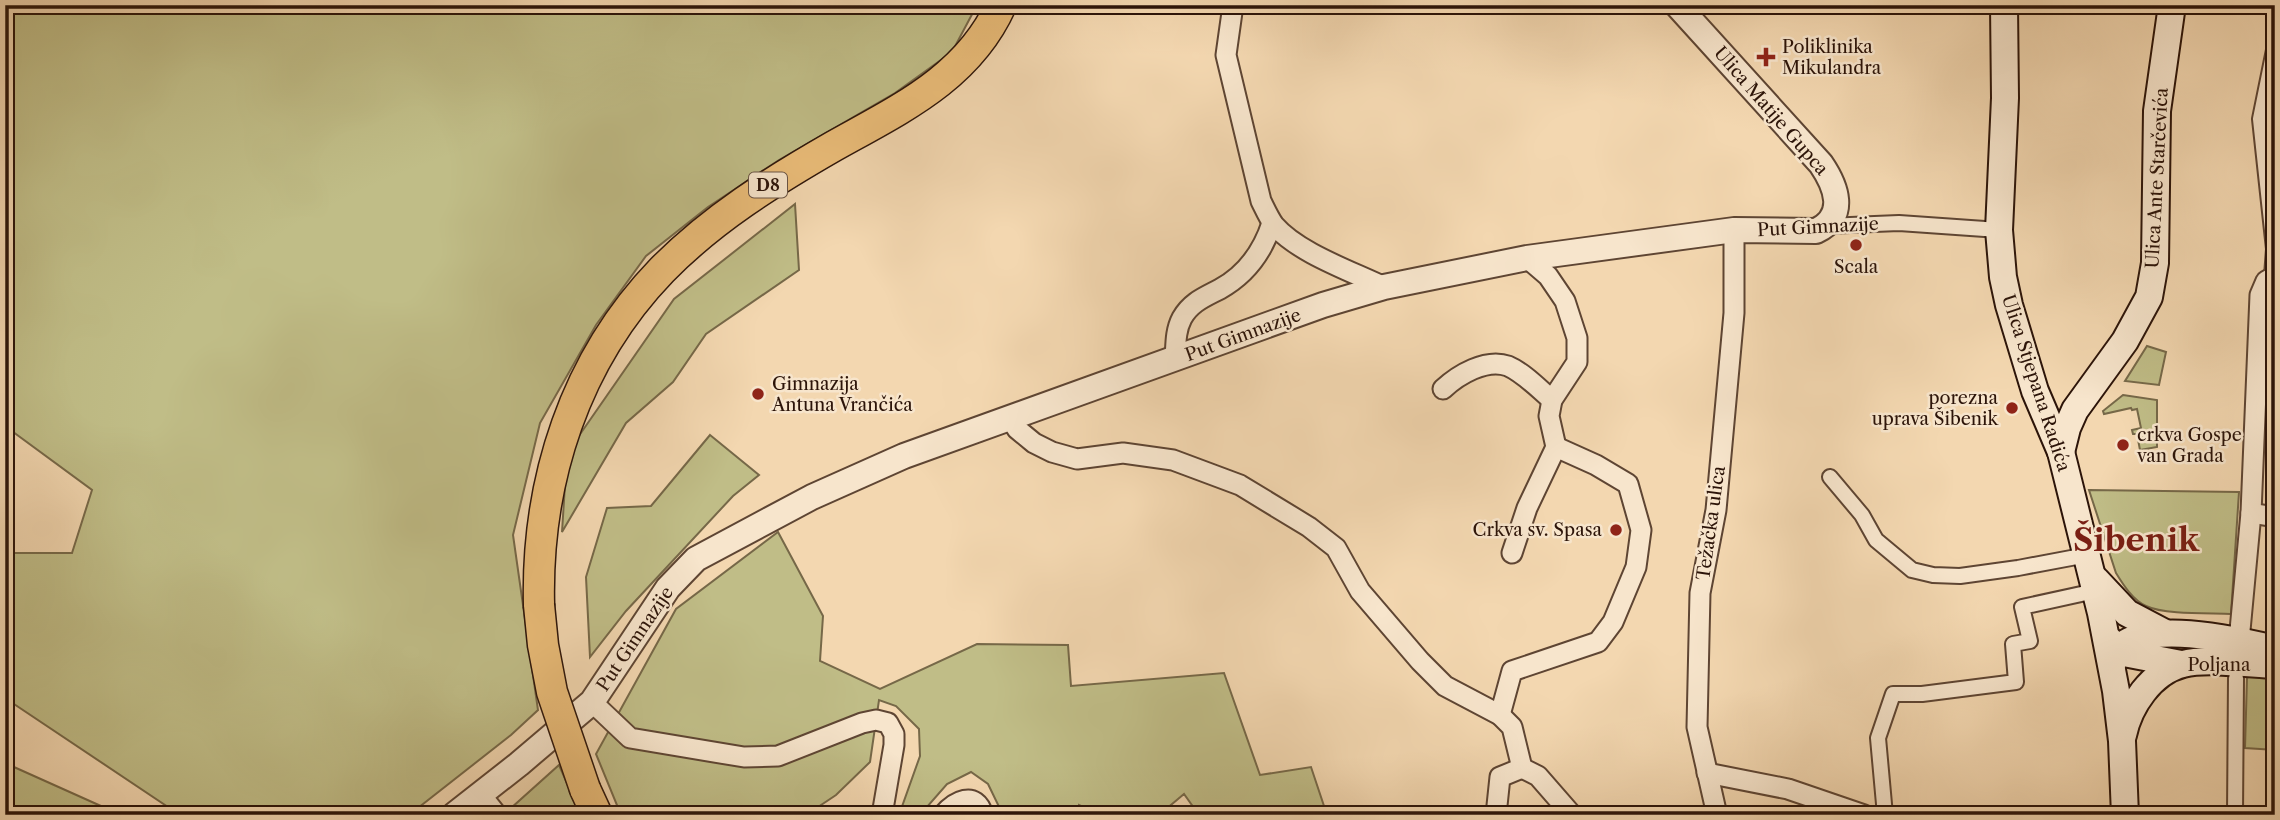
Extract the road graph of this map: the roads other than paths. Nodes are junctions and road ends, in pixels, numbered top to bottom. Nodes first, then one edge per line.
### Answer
1 (1002, 5) edge
2 (1233, 5) edge
3 (1677, 5) edge
4 (2004, 5) edge
5 (2172, 5) edge
6 (2275, 45) edge
7 (1272, 223) junction
8 (1825, 226) junction
9 (1734, 230) junction
10 (1999, 230) junction
11 (1527, 258) junction
12 (2273, 276) edge
13 (1384, 287) junction
14 (1175, 360) junction
15 (1443, 389) dead end
16 (2037, 396) junction
17 (2086, 396) junction
18 (1552, 400) junction
19 (1010, 418) junction
20 (1556, 447) junction
21 (2061, 452) junction
22 (1830, 477) dead end
23 (2251, 513) junction
24 (2275, 517) edge
25 (1512, 553) dead end
26 (2091, 573) junction
27 (2165, 633) junction
28 (2239, 641) junction
29 (2275, 649) edge
30 (2112, 650) junction
31 (2181, 664) junction
32 (2275, 665) edge
33 (2236, 678) dead end
34 (592, 702) junction
35 (1500, 715) junction
36 (2122, 741) junction
37 (1522, 768) junction
38 (1707, 773) junction
39 (481, 795) junction
40 (591, 802) edge
41 (454, 815) edge
42 (497, 815) edge
43 (882, 815) edge
44 (943, 815) edge
45 (983, 815) edge
46 (1496, 815) edge
47 (1572, 815) edge
48 (1717, 815) edge
49 (1864, 815) edge
50 (1885, 815) edge
51 (2125, 815) edge
52 (2235, 815) edge

1 - 40 main road, D8, bridge
2 - 7 street
3 - 8 street, Ulica Matije Gupca
4 - 10 main road, Ulica Stjepana Radića
5 - 17 main road, Ulica Ante Starčevića
6 - 12 street
7 - 13 street
7 - 14 street
8 - 9 street, Put Gimnazije
8 - 10 street, Put Gimnazije
9 - 11 street, Put Gimnazije
9 - 38 street, Težačka ulica
10 - 16 main road, Ulica Stjepana Radića
11 - 13 street, Put Gimnazije
11 - 18 street
12 - 23 street
13 - 14 street, Put Gimnazije
14 - 19 street, Put Gimnazije
15 - 18 street
16 - 17 main road
16 - 21 main road, Ulica Stjepana Radića
17 - 21 main road, Ulica Ante Starčevića
18 - 20 street
19 - 34 street, Put Gimnazije
19 - 35 street
20 - 25 street
20 - 35 street
21 - 26 main road, Ulica Stjepana Radića
22 - 26 street
23 - 24 street
23 - 28 street
26 - 27 main road
26 - 30 main road, Poljana
26 - 50 street
27 - 28 main road, Poljana
27 - 30 main road, Poljana
28 - 29 main road, Poljana
30 - 31 main road
30 - 36 main road, Poljana
31 - 32 main road, Poljana
31 - 36 main road, Poljana
33 - 52 street, Poljana
34 - 39 street, Put Gimnazije
34 - 43 street
35 - 37 street
36 - 51 main road, Poljana
37 - 46 street
37 - 47 street
38 - 48 street, Težačka ulica
38 - 49 street
39 - 41 street, Put Gimnazije
39 - 42 street
44 - 45 street

